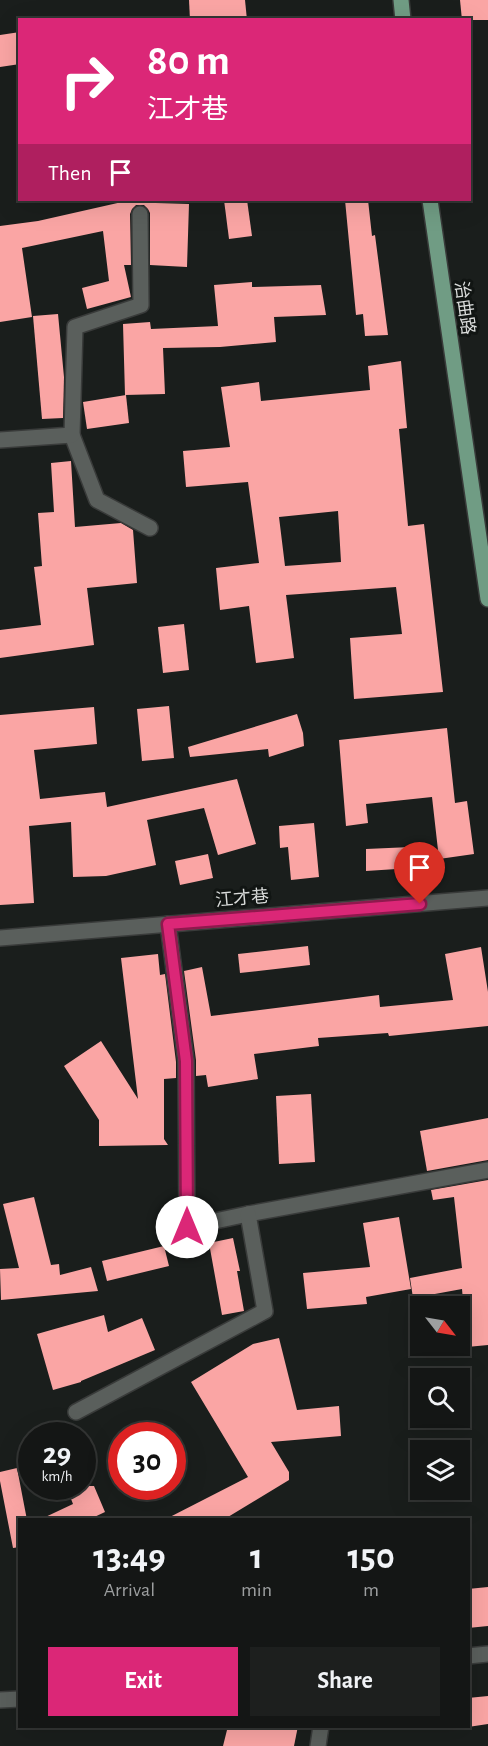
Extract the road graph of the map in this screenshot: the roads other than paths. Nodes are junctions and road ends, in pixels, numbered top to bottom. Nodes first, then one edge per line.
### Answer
1 (401, 0) edge
2 (404, 18) edge
3 (430, 201) edge
4 (140, 214) dead end
5 (72, 435) junction
6 (0, 440) edge
7 (150, 528) dead end
8 (488, 599) edge
9 (488, 898) edge
10 (168, 924) junction
11 (0, 938) edge
12 (488, 1170) edge
13 (248, 1214) junction
14 (76, 1412) dead end
15 (488, 1654) edge
16 (470, 1656) edge
17 (18, 1699) edge
18 (0, 1700) edge
19 (321, 1728) edge
20 (318, 1746) edge

1 - 2 main road
3 - 8 main road, 治曲路
4 - 5 street
5 - 6 street
5 - 7 street
9 - 10 street, 江才巷
10 - 11 street, 江才巷
10 - 13 street
12 - 13 street
13 - 14 street
15 - 16 street
17 - 18 street
19 - 20 street

